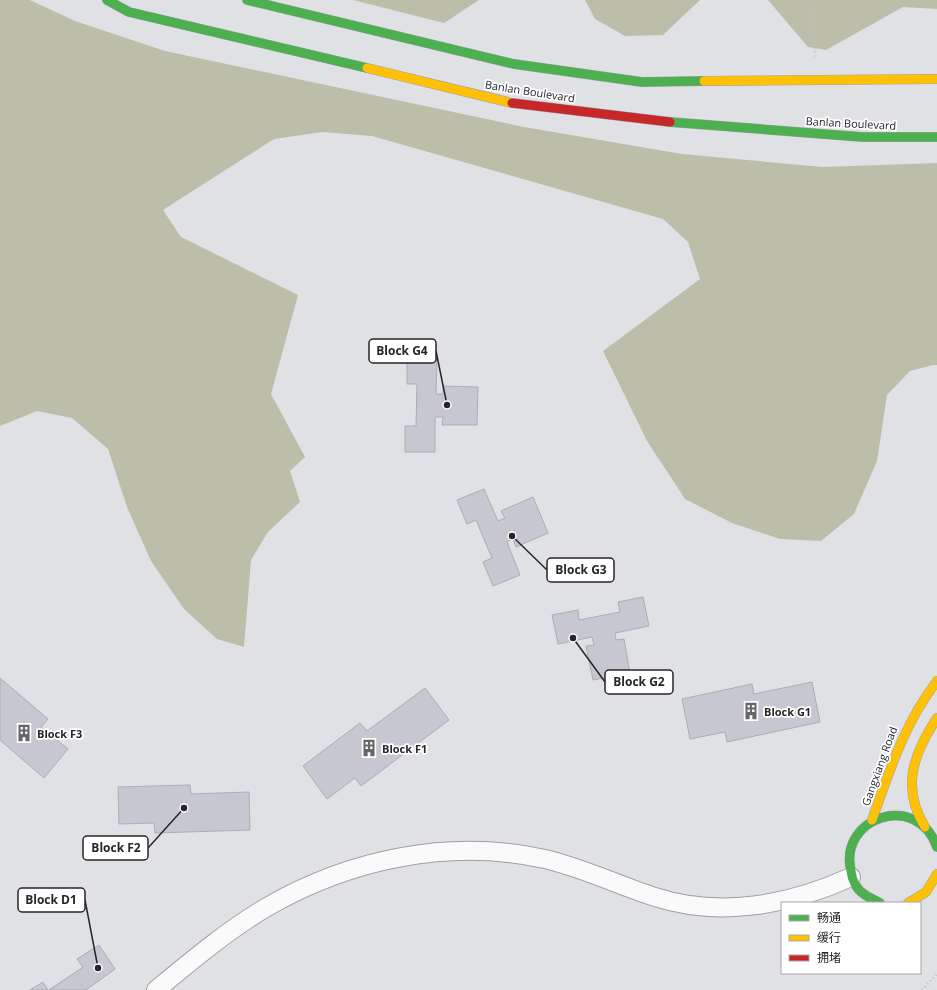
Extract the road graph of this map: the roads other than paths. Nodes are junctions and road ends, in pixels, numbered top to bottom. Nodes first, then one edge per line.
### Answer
1 (107, 0) edge
2 (247, 0) edge
3 (937, 79) edge
4 (937, 137) edge
5 (937, 681) edge
6 (937, 718) edge
7 (872, 820) junction
8 (925, 827) junction
9 (937, 847) edge
10 (937, 874) edge
11 (851, 877) junction
12 (876, 902) edge
13 (910, 902) edge
14 (156, 990) edge

1 - 4 main road, Banlan Boulevard
2 - 3 main road
5 - 7 main road, Gangxiang Road
6 - 8 main road
7 - 8 main road
7 - 11 main road
8 - 9 main road
10 - 13 main road
11 - 12 main road
11 - 14 street

